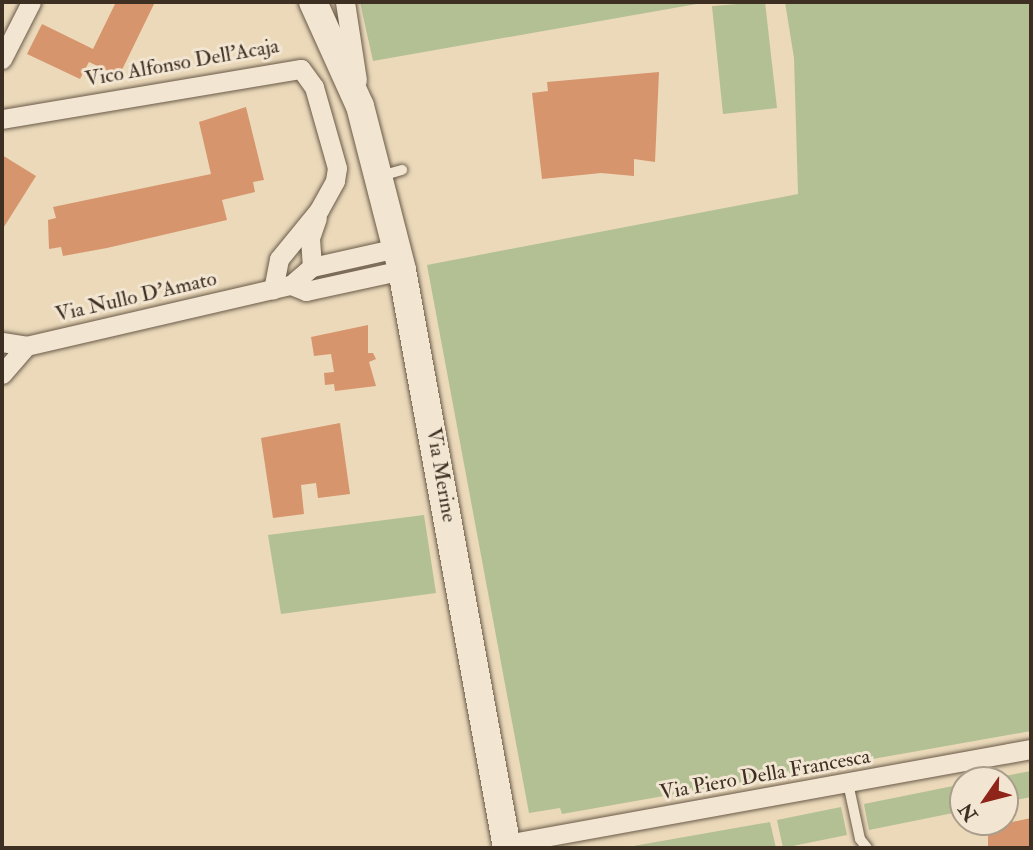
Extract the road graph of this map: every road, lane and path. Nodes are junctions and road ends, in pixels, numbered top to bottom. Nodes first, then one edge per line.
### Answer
1 (31, 2) edge
2 (313, 2) edge
3 (345, 2) edge
4 (2, 58) edge
5 (360, 106) junction
6 (2, 118) edge
7 (319, 211) junction
8 (399, 259) junction
9 (312, 267) junction
10 (282, 287) junction
11 (2, 342) edge
12 (26, 346) junction
13 (2, 374) edge
14 (1031, 749) edge
15 (848, 783) junction
16 (507, 846) edge
17 (867, 848) edge

1 - 4 street
2 - 5 main road, Via Merine
3 - 5 street
5 - 8 main road, Via Merine
6 - 7 street, Vico Alfonso Dell'Acaja
7 - 9 street, Vico Alfonso Dell'Acaja
7 - 10 street, Vico Alfonso Dell'Acaja
8 - 9 street, Via Nullo D'Amato
8 - 10 street, Via Nullo D'Amato
8 - 16 main road, Via Merine
9 - 10 street, Via Nullo D'Amato
10 - 12 street, Via Nullo D'Amato
11 - 12 street
12 - 13 street
14 - 15 street, Via Piero Della Francesca
15 - 16 street, Via Piero Della Francesca
15 - 17 lane

